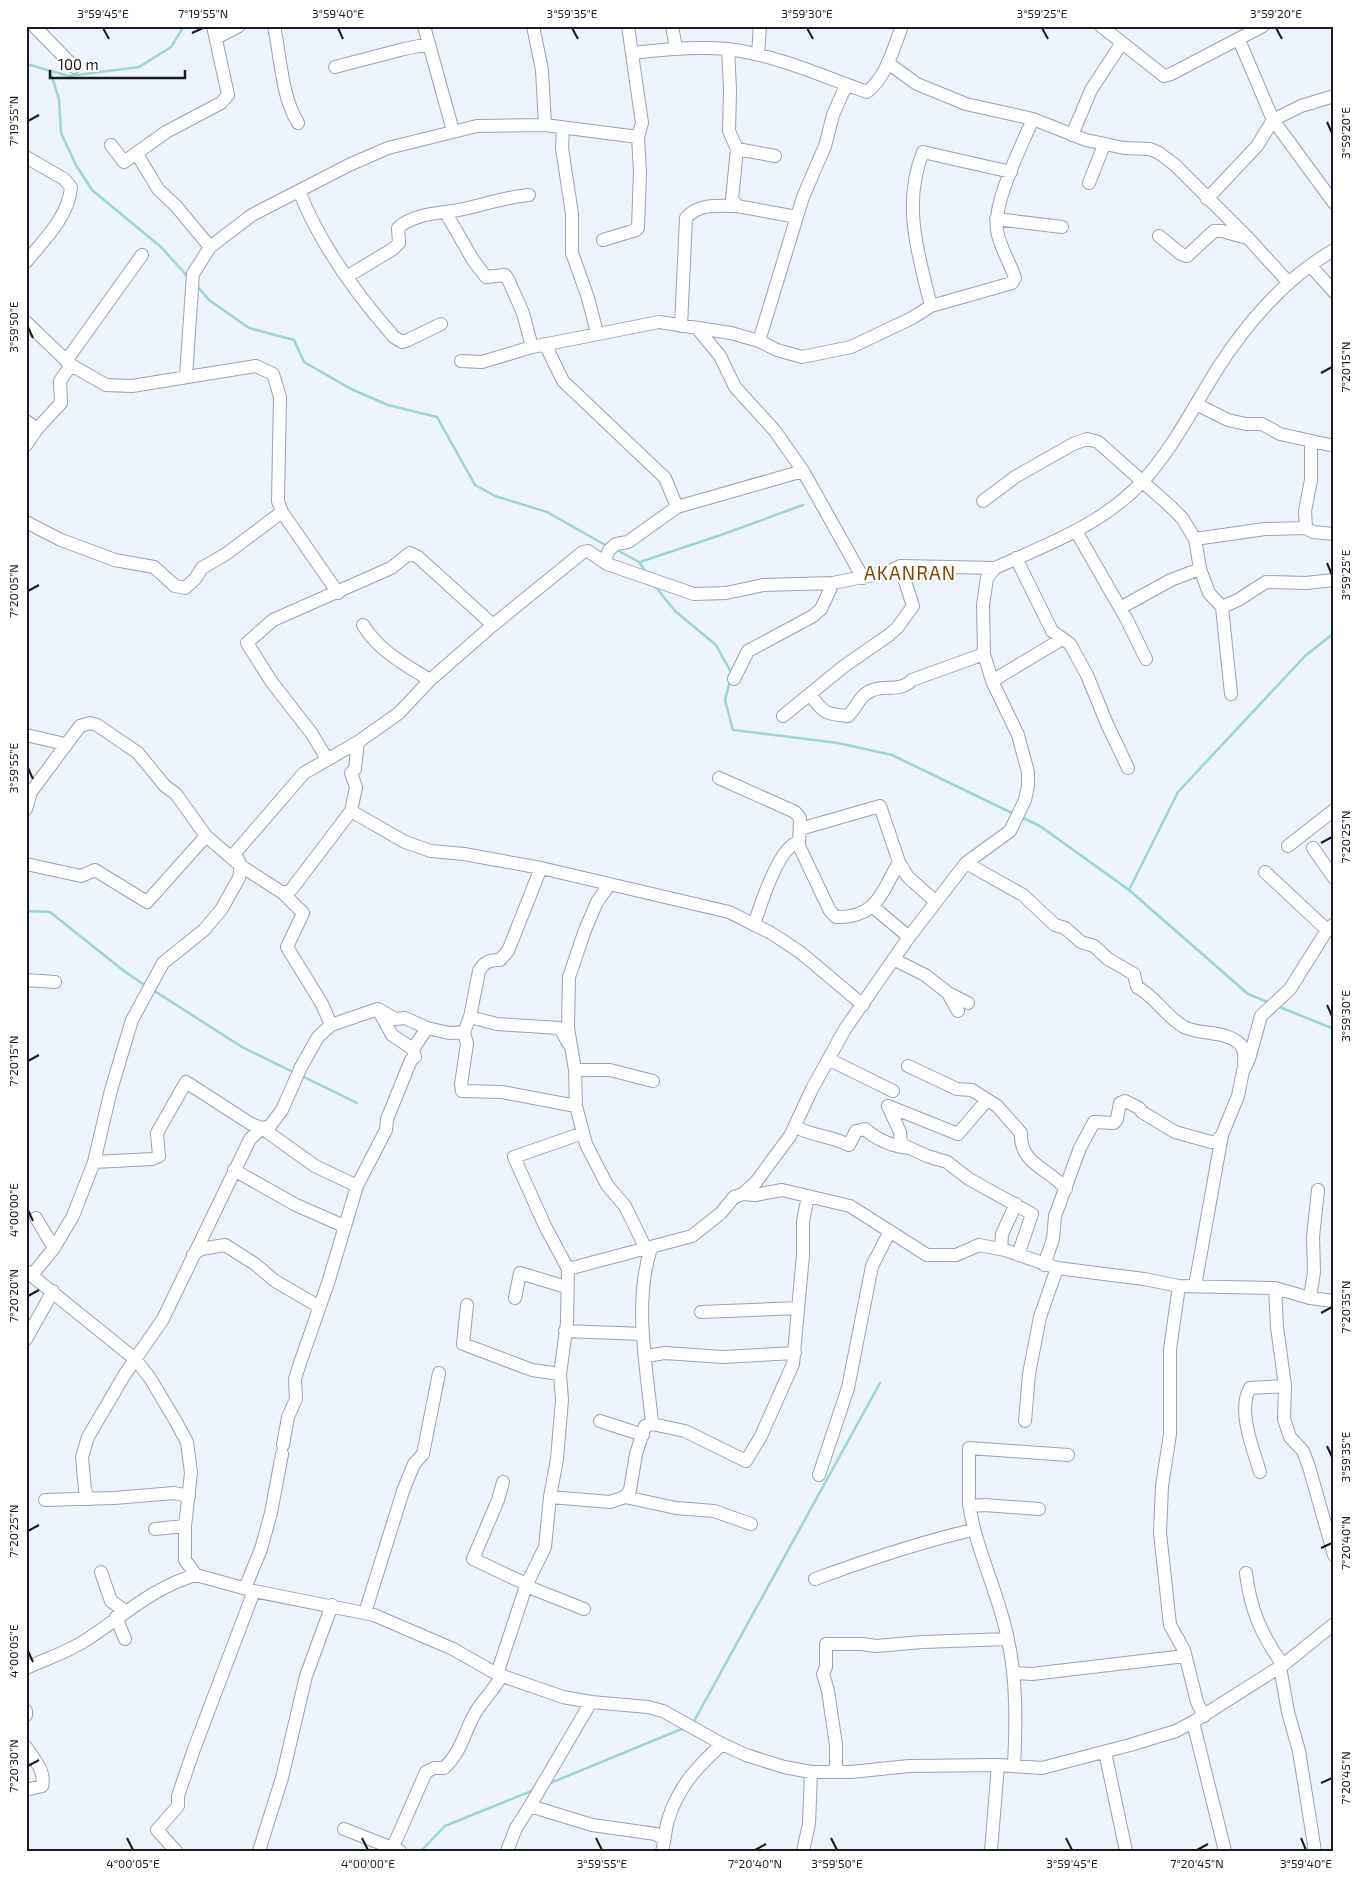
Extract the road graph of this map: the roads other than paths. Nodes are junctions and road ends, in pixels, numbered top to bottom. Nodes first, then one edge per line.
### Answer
1 (34, 26) edge
2 (239, 26) edge
3 (274, 26) edge
4 (424, 26) edge
5 (533, 26) edge
6 (628, 26) edge
7 (672, 26) edge
8 (760, 26) edge
9 (902, 26) edge
10 (1101, 26) edge
11 (1257, 27) edge
12 (215, 32) edge
13 (1239, 40) junction
14 (429, 44) junction
15 (1121, 44) junction
16 (676, 48) junction
17 (728, 49) junction
18 (633, 52) junction
19 (758, 54) junction
20 (888, 63) junction
21 (74, 67) dead end
22 (335, 68) dead end
23 (846, 85) junction
24 (1334, 96) edge
25 (1033, 120) junction
26 (1273, 120) junction
27 (298, 123) dead end
28 (545, 125) junction
29 (563, 128) junction
30 (454, 130) junction
31 (1072, 135) junction
32 (638, 137) junction
33 (111, 145) dead end
34 (1104, 145) junction
35 (737, 149) junction
36 (137, 154) junction
37 (775, 156) dead end
38 (26, 157) edge
39 (1011, 172) junction
40 (1090, 183) dead end
41 (299, 191) junction
42 (529, 195) dead end
43 (1207, 199) junction
44 (1334, 203) edge
45 (737, 206) junction
46 (446, 213) junction
47 (797, 217) junction
48 (1228, 218) junction
49 (996, 219) junction
50 (1062, 227) dead end
51 (1222, 231) junction
52 (1159, 236) dead end
53 (1249, 239) junction
54 (603, 240) dead end
55 (210, 247) junction
56 (1334, 250) edge
57 (142, 256) dead end
58 (26, 262) edge
59 (1311, 266) junction
60 (348, 276) junction
61 (1289, 282) junction
62 (1334, 292) edge
63 (931, 306) junction
64 (26, 322) edge
65 (441, 324) dead end
66 (681, 326) junction
67 (697, 328) junction
68 (597, 333) junction
69 (759, 341) junction
70 (538, 345) junction
71 (461, 361) dead end
72 (68, 363) junction
73 (186, 376) junction
74 (1196, 404) junction
75 (26, 421) edge
76 (37, 429) junction
77 (1312, 441) junction
78 (26, 445) edge
79 (1334, 446) edge
80 (803, 471) junction
81 (1143, 480) junction
82 (983, 501) dead end
83 (678, 507) junction
84 (282, 512) junction
85 (26, 522) edge
86 (1306, 528) junction
87 (1076, 531) junction
88 (1334, 534) edge
89 (1195, 539) junction
90 (1016, 558) junction
91 (604, 562) junction
92 (900, 566) junction
93 (994, 568) junction
94 (1200, 569) junction
95 (863, 578) junction
96 (1334, 580) edge
97 (832, 584) junction
98 (338, 593) junction
99 (1120, 608) junction
100 (1222, 608) junction
101 (363, 625) dead end
102 (493, 625) junction
103 (1062, 639) junction
104 (984, 654) junction
105 (1146, 659) dead end
106 (734, 678) dead end
107 (430, 680) junction
108 (992, 681) junction
109 (810, 694) junction
110 (1231, 694) dead end
111 (783, 716) dead end
112 (26, 735) edge
113 (358, 742) junction
114 (61, 746) junction
115 (326, 759) junction
116 (1128, 768) dead end
117 (718, 778) dead end
118 (26, 809) edge
119 (1334, 810) edge
120 (351, 811) junction
121 (800, 829) junction
122 (206, 836) junction
123 (799, 846) junction
124 (1288, 846) dead end
125 (1313, 848) dead end
126 (899, 862) junction
127 (966, 863) junction
128 (26, 864) edge
129 (241, 866) junction
130 (541, 868) junction
131 (1266, 872) dead end
132 (1334, 878) edge
133 (609, 885) junction
134 (283, 894) junction
135 (936, 902) junction
136 (873, 907) junction
137 (754, 924) junction
138 (1330, 927) edge
139 (909, 938) junction
140 (895, 960) junction
141 (26, 980) edge
142 (55, 982) dead end
143 (863, 1005) junction
144 (963, 1007) dead end
145 (378, 1009) junction
146 (470, 1017) junction
147 (331, 1025) junction
148 (427, 1028) junction
149 (464, 1032) junction
150 (571, 1047) junction
151 (413, 1049) junction
152 (828, 1059) junction
153 (908, 1066) dead end
154 (575, 1070) junction
155 (1243, 1071) junction
156 (653, 1081) dead end
157 (893, 1091) dead end
158 (987, 1100) junction
159 (576, 1106) junction
160 (796, 1126) junction
161 (262, 1128) junction
162 (580, 1134) dead end
163 (1222, 1135) junction
164 (911, 1148) junction
165 (94, 1162) junction
166 (234, 1170) junction
167 (357, 1186) junction
168 (1066, 1189) junction
169 (1318, 1190) dead end
170 (743, 1194) junction
171 (808, 1196) junction
172 (1016, 1204) junction
173 (36, 1218) dead end
174 (344, 1226) junction
175 (890, 1231) junction
176 (54, 1248) junction
177 (648, 1249) junction
178 (1001, 1249) junction
179 (193, 1255) junction
180 (1018, 1255) junction
181 (1044, 1265) junction
182 (1057, 1268) junction
183 (568, 1269) junction
184 (29, 1273) edge
185 (1180, 1286) junction
186 (1195, 1286) junction
187 (566, 1288) junction
188 (1275, 1288) junction
189 (54, 1291) junction
190 (515, 1298) dead end
191 (1310, 1298) junction
192 (1334, 1300) edge
193 (467, 1304) dead end
194 (318, 1306) junction
195 (798, 1308) junction
196 (701, 1312) dead end
197 (566, 1331) junction
198 (643, 1334) junction
199 (26, 1339) edge
200 (795, 1353) junction
201 (646, 1356) junction
202 (135, 1359) junction
203 (439, 1373) dead end
204 (560, 1374) junction
205 (1285, 1386) junction
206 (600, 1421) dead end
207 (1025, 1422) dead end
208 (652, 1424) junction
209 (643, 1435) junction
210 (1068, 1456) dead end
211 (1260, 1472) dead end
212 (818, 1475) dead end
213 (503, 1482) dead end
214 (189, 1496) junction
215 (625, 1497) junction
216 (550, 1498) junction
217 (89, 1499) junction
218 (45, 1500) dead end
219 (969, 1504) junction
220 (1039, 1509) dead end
221 (752, 1524) dead end
222 (185, 1526) junction
223 (154, 1529) dead end
224 (973, 1530) junction
225 (1334, 1555) edge
226 (185, 1560) junction
227 (101, 1572) dead end
228 (1246, 1573) dead end
229 (196, 1575) junction
230 (815, 1579) dead end
231 (176, 1581) junction
232 (527, 1586) junction
233 (249, 1590) junction
234 (332, 1605) junction
235 (584, 1609) dead end
236 (365, 1613) junction
237 (121, 1614) junction
238 (1334, 1624) edge
239 (125, 1639) dead end
240 (1008, 1639) junction
241 (1185, 1656) junction
242 (1281, 1666) junction
243 (26, 1668) edge
244 (1014, 1673) junction
245 (500, 1675) junction
246 (592, 1702) junction
247 (26, 1711) edge
248 (26, 1715) edge
249 (1199, 1719) junction
250 (722, 1744) junction
251 (26, 1747) edge
252 (1105, 1752) junction
253 (998, 1765) junction
254 (1014, 1766) junction
255 (811, 1772) junction
256 (836, 1772) junction
257 (26, 1790) edge
258 (530, 1806) junction
259 (344, 1829) dead end
260 (663, 1845) edge
261 (397, 1849) edge
262 (176, 1851) edge
263 (259, 1851) edge
264 (507, 1851) edge
265 (803, 1851) edge
266 (991, 1851) edge
267 (1126, 1851) edge
268 (1225, 1851) edge
269 (1315, 1851) edge

1 - 21 street
2 - 12 street
3 - 27 street
4 - 14 street
5 - 28 street
6 - 18 street
7 - 16 street
8 - 19 street
9 - 20 street
10 - 15 street
11 - 13 street
12 - 36 street
13 - 15 street
13 - 26 street
14 - 22 street
14 - 30 street
15 - 31 street
16 - 17 street
16 - 18 street
17 - 19 street
17 - 35 street
18 - 32 street
19 - 23 street
20 - 23 street
20 - 25 street
23 - 47 street
24 - 26 street
25 - 31 street
25 - 39 street
26 - 43 street
26 - 44 street
28 - 29 street
28 - 30 street
29 - 32 street
29 - 68 street
30 - 41 street
31 - 34 street
32 - 54 street
33 - 36 street
34 - 40 street
34 - 43 street
35 - 37 street
35 - 45 street
36 - 55 street
38 - 58 street
39 - 49 street
39 - 63 street
41 - 55 street
41 - 60 street
42 - 46 street
43 - 48 street
45 - 47 street
45 - 66 street
46 - 60 street
46 - 70 street
47 - 69 street
48 - 51 street
48 - 53 street
49 - 50 street
49 - 63 street
51 - 52 street
51 - 53 street
53 - 61 street
55 - 73 street
56 - 59 street
57 - 72 street
59 - 61 street
59 - 62 street
60 - 65 street
61 - 74 street
63 - 69 street
64 - 72 street
66 - 67 street
66 - 68 street
67 - 69 street
67 - 80 street
68 - 70 street
70 - 71 street
70 - 83 street
72 - 73 street
72 - 76 street
73 - 84 street
74 - 77 street
74 - 81 street
75 - 76 street
76 - 78 street
77 - 79 street
77 - 86 street
80 - 83 street
80 - 95 street
81 - 82 street
81 - 87 street
81 - 89 street
83 - 91 street
84 - 85 street
84 - 98 street
86 - 88 street
86 - 89 street
87 - 90 street
87 - 99 street
89 - 94 street
90 - 93 street
90 - 103 street
91 - 97 street
91 - 102 street
92 - 93 street
92 - 95 street
92 - 109 street
93 - 104 street
94 - 99 street
94 - 100 street
95 - 97 street
96 - 100 street
97 - 106 street
98 - 102 street
98 - 115 street
99 - 105 street
100 - 110 street
101 - 107 street
102 - 107 street
103 - 108 street
103 - 116 street
104 - 108 street
104 - 109 street
107 - 113 street
108 - 127 street
109 - 111 street
112 - 114 street
113 - 115 street
113 - 120 street
114 - 118 street
114 - 122 street
115 - 129 street
117 - 121 street
119 - 124 street
120 - 130 street
120 - 134 street
121 - 123 street
121 - 126 street
122 - 128 street
122 - 129 street
123 - 136 street
123 - 137 street
125 - 132 street
126 - 135 street
126 - 136 street
127 - 135 street
127 - 155 street
129 - 134 street
129 - 165 street
130 - 133 street
130 - 146 street
131 - 138 street
133 - 137 street
133 - 150 street
134 - 147 street
135 - 139 street
136 - 139 street
137 - 143 street
138 - 155 street
139 - 140 street
140 - 143 street
140 - 144 street
141 - 142 street
143 - 152 street
145 - 147 street
145 - 148 street
145 - 151 street
146 - 149 street
146 - 150 street
147 - 161 street
148 - 149 street
148 - 151 street
149 - 159 street
150 - 154 street
151 - 167 street
152 - 157 street
152 - 160 street
153 - 158 street
154 - 156 street
154 - 159 street
155 - 163 street
158 - 164 street
158 - 168 street
159 - 177 street
160 - 164 street
160 - 170 street
161 - 165 street
161 - 166 street
161 - 167 street
162 - 183 street
163 - 168 street
163 - 186 street
164 - 172 street
165 - 176 street
166 - 174 street
166 - 179 street
167 - 174 street
168 - 181 street
169 - 191 street
170 - 171 street
170 - 177 street
171 - 175 street
171 - 195 street
172 - 178 street
172 - 180 street
173 - 176 street
174 - 194 street
175 - 178 street
175 - 212 street
176 - 184 street
177 - 183 street
177 - 198 street
178 - 180 street
179 - 194 street
179 - 202 street
180 - 181 street
181 - 182 street
182 - 185 street
182 - 207 street
183 - 187 street
184 - 189 street
185 - 186 street
185 - 241 street
186 - 188 street
187 - 190 street
187 - 197 street
188 - 191 street
188 - 205 street
189 - 199 street
189 - 202 street
191 - 192 street
193 - 204 street
194 - 233 street
195 - 196 street
195 - 200 street
197 - 198 street
197 - 204 street
198 - 201 street
200 - 201 street
200 - 208 street
201 - 208 street
202 - 214 street
202 - 217 street
203 - 236 street
204 - 216 street
205 - 211 street
205 - 225 street
206 - 209 street
208 - 209 street
209 - 215 street
210 - 219 street
213 - 232 street
214 - 217 street
214 - 222 street
215 - 216 street
215 - 221 street
216 - 232 street
217 - 218 street
219 - 220 street
219 - 224 street
222 - 223 street
222 - 226 street
224 - 230 street
224 - 240 street
226 - 229 street
226 - 231 street
227 - 237 street
228 - 242 street
229 - 231 street
229 - 233 street
231 - 237 street
232 - 235 street
232 - 245 street
233 - 234 street
233 - 262 street
234 - 236 street
234 - 263 street
236 - 245 street
237 - 239 street
237 - 243 street
238 - 242 street
240 - 244 street
240 - 256 street
241 - 244 street
241 - 249 street
242 - 249 street
242 - 269 street
244 - 254 street
245 - 246 street
245 - 261 street
246 - 250 street
246 - 258 street
247 - 248 street
249 - 252 street
249 - 268 street
250 - 255 street
250 - 260 street
251 - 257 street
252 - 254 street
252 - 267 street
253 - 254 street
253 - 256 street
253 - 266 street
255 - 256 street
255 - 265 street
258 - 260 street
258 - 264 street
259 - 261 street

